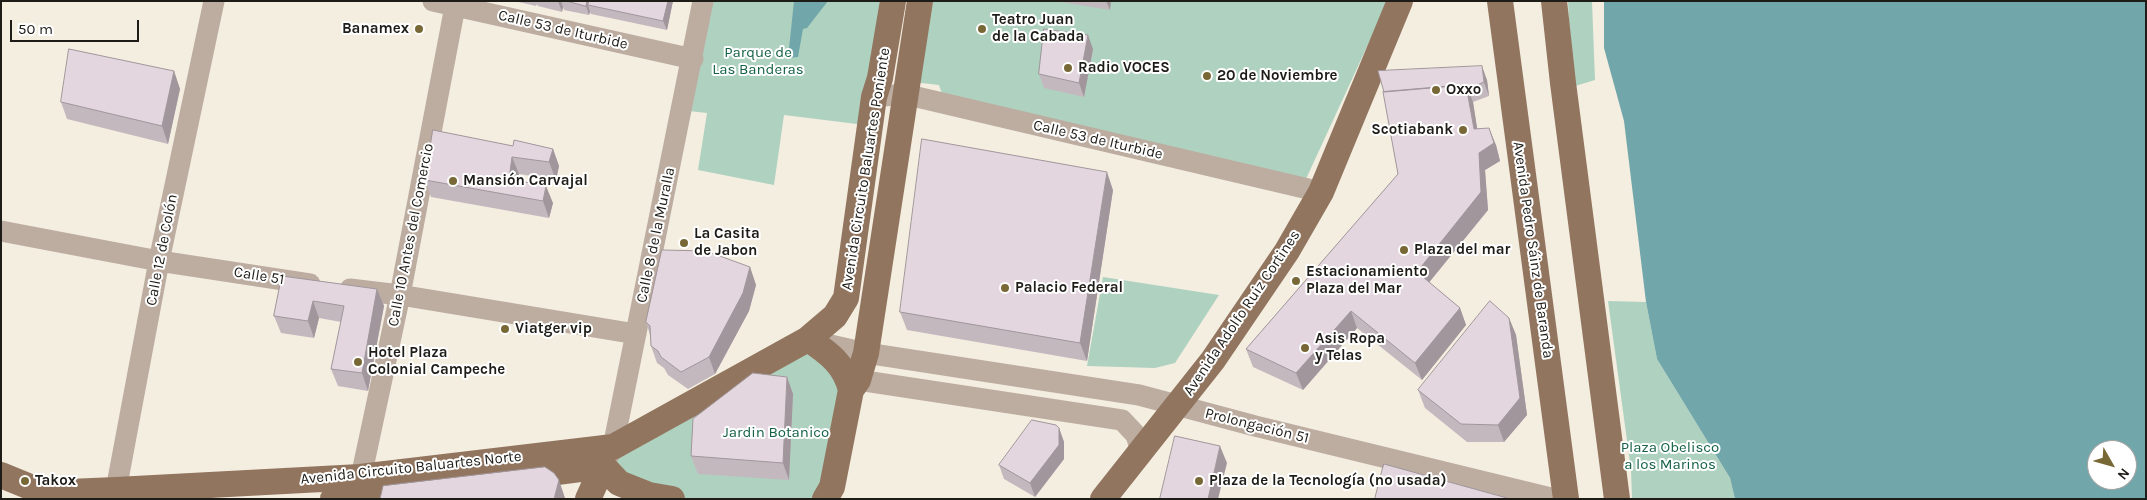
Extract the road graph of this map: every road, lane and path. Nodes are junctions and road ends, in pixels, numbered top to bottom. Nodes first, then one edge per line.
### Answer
1 (214, 1) edge
2 (433, 1) edge
3 (702, 1) edge
4 (893, 1) edge
5 (920, 1) edge
6 (1400, 1) edge
7 (1500, 1) edge
8 (1554, 1) edge
9 (455, 4) edge
10 (692, 59) junction
11 (904, 94) junction
12 (874, 97) junction
13 (1321, 192) junction
14 (1, 231) edge
15 (159, 261) junction
16 (400, 295) junction
17 (636, 334) junction
18 (808, 339) junction
19 (866, 353) junction
20 (854, 385) junction
21 (1177, 406) junction
22 (1141, 452) junction
23 (608, 456) junction
24 (1, 475) edge
25 (352, 493) edge
26 (116, 494) edge
27 (588, 499) edge
28 (595, 499) edge
29 (672, 499) edge
30 (825, 499) edge
31 (1103, 499) edge
32 (1555, 499) edge
33 (1566, 499) edge
34 (1617, 499) edge

1 - 15 street, Calle 12 de Colón
2 - 9 street, Calle 53 de Iturbide
3 - 10 street, Calle 8 de la Muralla
4 - 12 main road, Avenida Circuito Baluartes Poniente
5 - 11 main road, Avenida Circuito Baluartes Poniente
6 - 13 main road, Avenida Adolfo Ruiz Cortines
7 - 33 main road, Avenida Pedro Sáinz de Baranda
8 - 34 main road
9 - 10 street, Calle 53 de Iturbide
9 - 16 street, Calle 10 Antes del Comercio
10 - 17 street, Calle 8 de la Muralla
11 - 12 street, Calle 53 de Iturbide
11 - 13 street, Calle 53 de Iturbide
11 - 19 main road, Avenida Circuito Baluartes Poniente
12 - 18 main road, Avenida Circuito Baluartes Poniente
13 - 21 main road, Avenida Adolfo Ruiz Cortines
14 - 15 street, Calle 51
15 - 16 street, Calle 51
15 - 26 street, Calle 12 de Colón
16 - 17 street, Calle 51
16 - 25 street, Calle 10 Antes del Comercio
17 - 23 street, Calle 8 de la Muralla
18 - 19 street, Prolongación 51
18 - 20 main road
18 - 23 main road, Avenida Circuito Baluartes Poniente
19 - 20 main road, Avenida Circuito Baluartes Poniente
19 - 21 street, Prolongación 51
20 - 22 street
20 - 30 main road, Avenida Circuito Baluartes Poniente
21 - 22 main road, Avenida Adolfo Ruiz Cortines
21 - 32 street, Prolongación 51
22 - 31 main road, Avenida Adolfo Ruiz Cortines
23 - 25 main road, Avenida Circuito Baluartes Norte
23 - 27 main road
23 - 28 main road
23 - 29 main road
24 - 26 main road, Avenida Circuito Baluartes Norte
25 - 26 main road, Avenida Circuito Baluartes Norte

